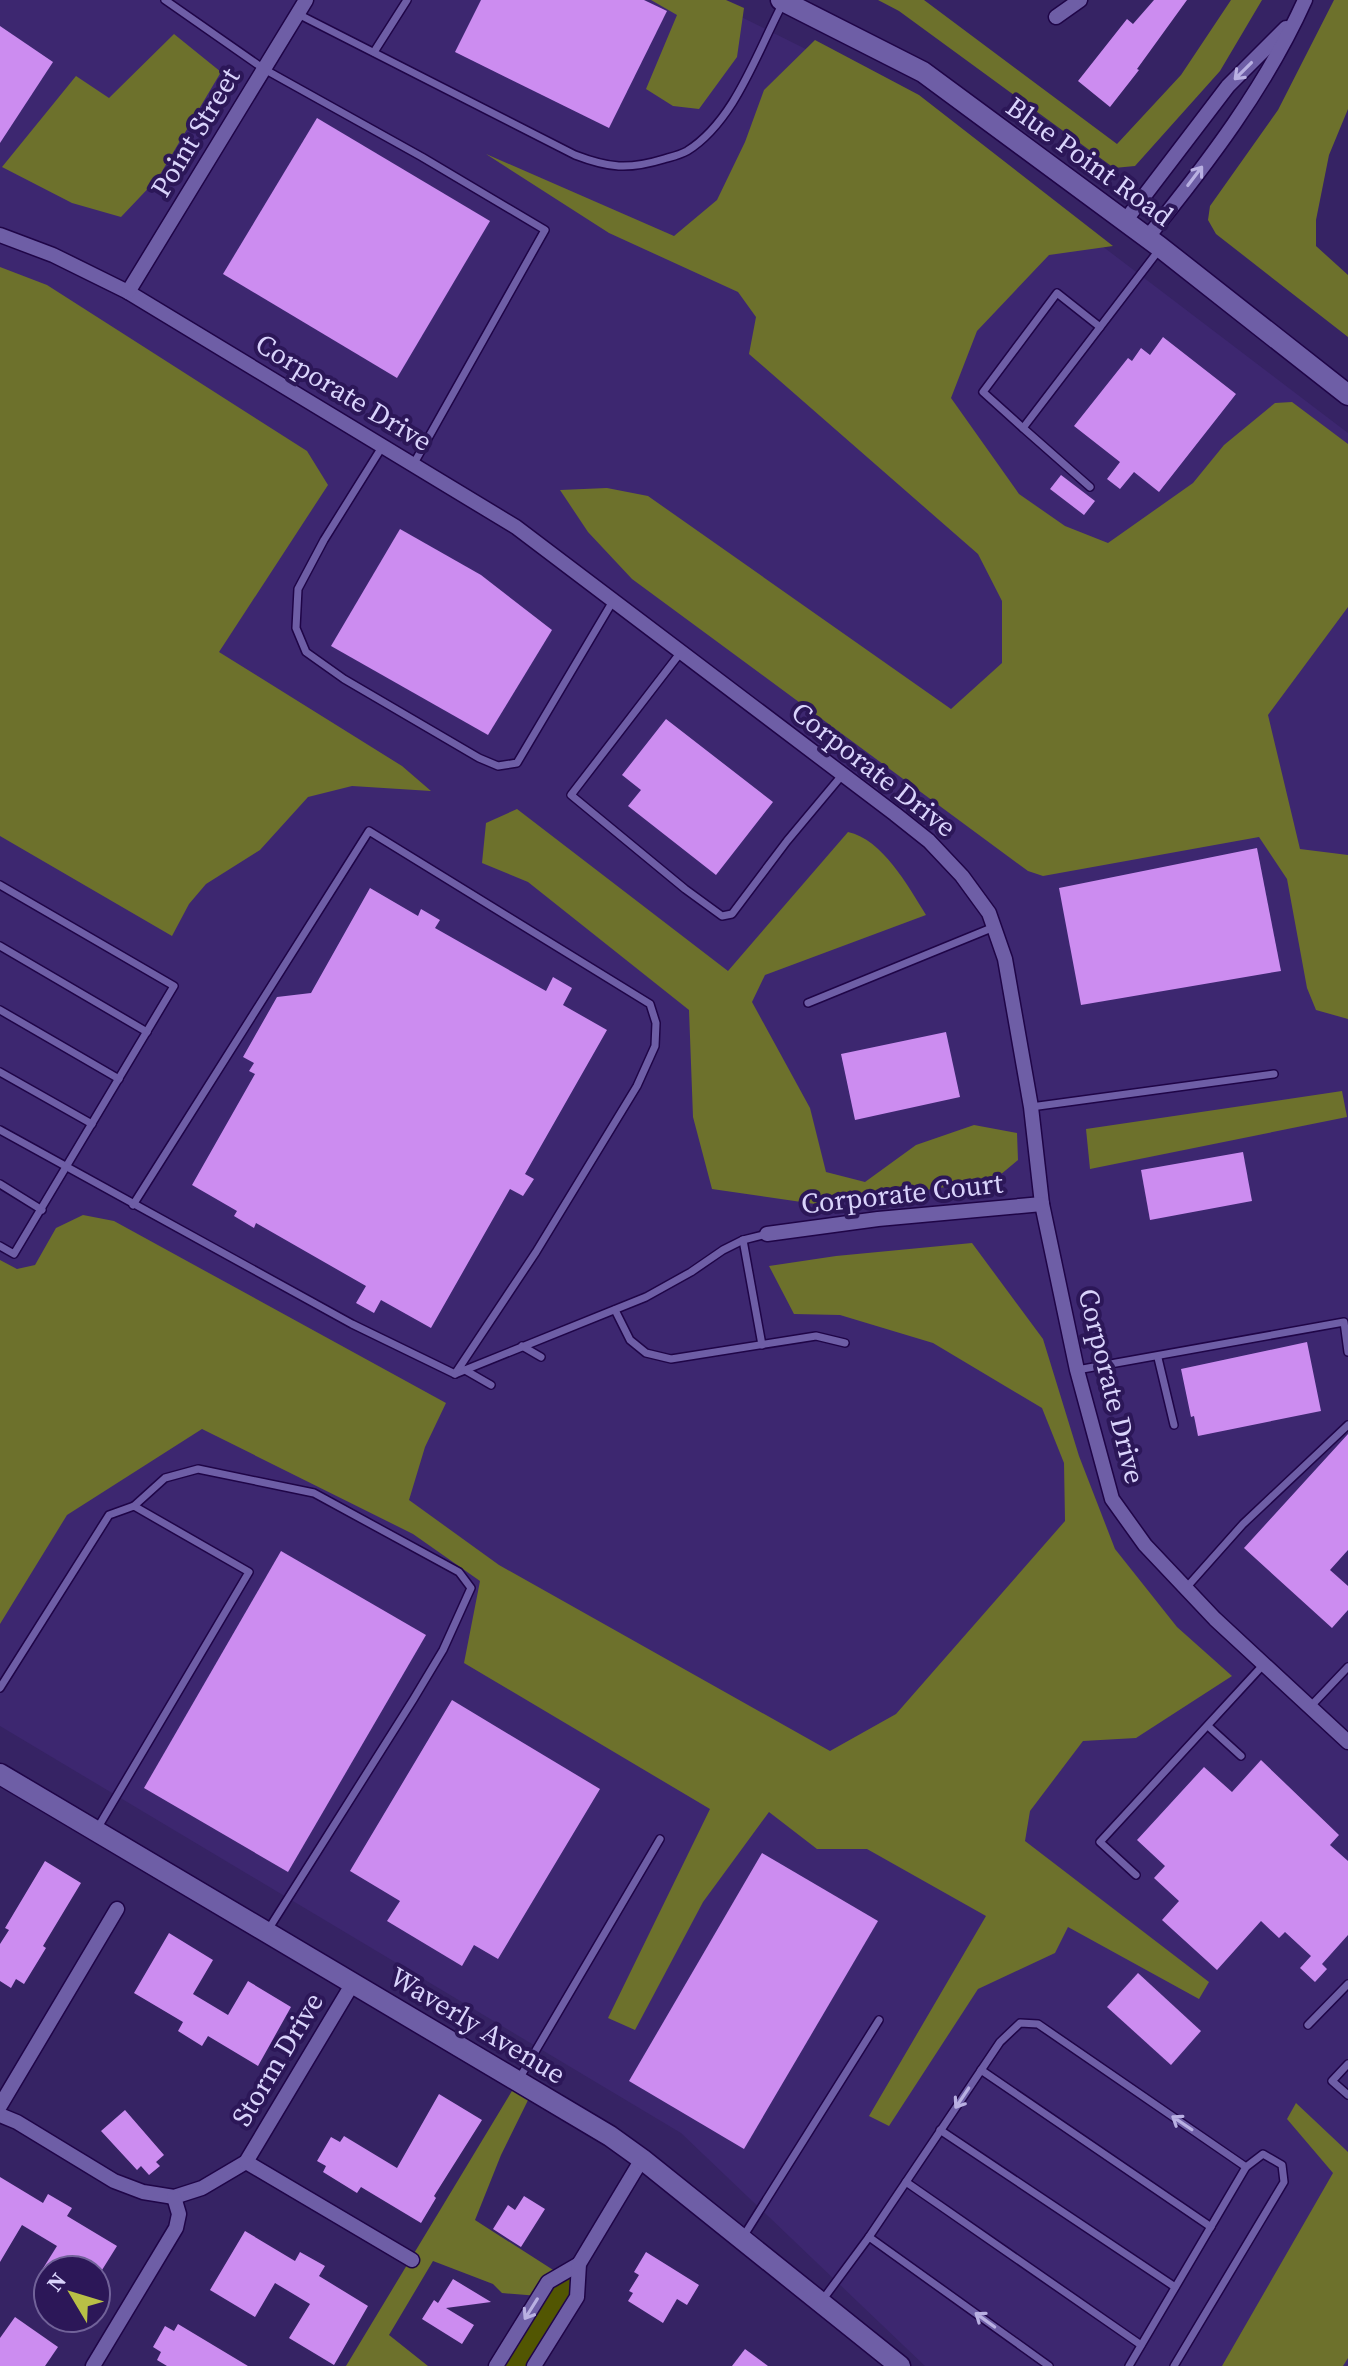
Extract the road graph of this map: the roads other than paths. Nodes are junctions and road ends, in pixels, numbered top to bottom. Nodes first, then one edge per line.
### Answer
1 (165, 0) edge
2 (306, 0) edge
3 (407, 0) edge
4 (1080, 0) edge
5 (1305, 0) edge
6 (782, 1) edge
7 (298, 14) junction
8 (1297, 16) junction
9 (1056, 17) dead end
10 (374, 52) junction
11 (264, 69) junction
12 (1125, 221) junction
13 (0, 235) edge
14 (1154, 242) junction
15 (128, 292) junction
16 (1100, 327) junction
17 (1348, 395) edge
18 (1023, 428) junction
19 (383, 446) junction
20 (413, 465) junction
21 (1090, 487) dead end
22 (613, 601) junction
23 (681, 652) junction
24 (843, 774) junction
25 (0, 885) edge
26 (994, 927) junction
27 (0, 946) edge
28 (808, 1003) dead end
29 (0, 1010) edge
30 (147, 1032) junction
31 (0, 1072) edge
32 (1274, 1074) dead end
33 (119, 1079) junction
34 (1031, 1107) junction
35 (92, 1124) junction
36 (0, 1130) edge
37 (66, 1167) junction
38 (0, 1184) edge
39 (1042, 1204) junction
40 (133, 1205) junction
41 (42, 1210) junction
42 (767, 1234) joint
43 (743, 1240) junction
44 (0, 1246) edge
45 (615, 1310) junction
46 (845, 1343) dead end
47 (762, 1345) junction
48 (522, 1346) junction
49 (1348, 1352) edge
50 (541, 1357) dead end
51 (1158, 1358) junction
52 (465, 1370) junction
53 (1077, 1370) junction
54 (455, 1374) junction
55 (491, 1385) dead end
56 (1174, 1425) dead end
57 (1348, 1425) edge
58 (134, 1506) junction
59 (1186, 1588) junction
60 (1264, 1664) junction
61 (1348, 1667) edge
62 (0, 1688) edge
63 (1310, 1707) junction
64 (1208, 1726) junction
65 (1348, 1742) edge
66 (1241, 1756) dead end
67 (0, 1774) edge
68 (96, 1830) junction
69 (660, 1839) dead end
70 (1136, 1875) dead end
71 (117, 1909) dead end
72 (267, 1932) junction
73 (353, 1983) junction
74 (1348, 1984) edge
75 (879, 2020) dead end
76 (1308, 2025) dead end
77 (1348, 2064) edge
78 (981, 2070) junction
79 (518, 2081) junction
80 (1348, 2095) edge
81 (0, 2106) edge
82 (0, 2115) edge
83 (940, 2130) junction
84 (642, 2159) junction
85 (246, 2162) junction
86 (1246, 2167) junction
87 (906, 2182) junction
88 (174, 2197) junction
89 (1211, 2227) junction
90 (869, 2237) junction
91 (742, 2239) junction
92 (412, 2260) dead end
93 (579, 2264) junction
94 (1175, 2287) junction
95 (820, 2302) junction
96 (1141, 2345) junction
97 (93, 2366) edge
98 (496, 2366) edge
99 (534, 2366) edge
100 (900, 2366) edge
101 (1049, 2366) edge
102 (1129, 2366) edge
103 (1174, 2366) edge

1 - 11 lane
2 - 7 street, Point Street
3 - 10 lane
4 - 9 street
5 - 8 street
6 - 10 lane
6 - 12 street, Blue Point Road
7 - 10 lane
7 - 11 street, Point Street
8 -> 12 street
14 -> 8 street
11 - 15 street, Point Street
11 - 20 lane
12 - 14 street, Blue Point Road
13 - 15 street, Corporate Drive
14 - 16 lane
14 - 17 street, Blue Point Road
15 - 19 street, Corporate Drive
16 - 18 lane
16 - 18 lane
18 - 21 lane
19 - 20 street, Corporate Drive
19 - 22 lane
20 - 22 street, Corporate Drive
22 - 23 street, Corporate Drive
23 - 24 street, Corporate Drive
23 - 24 lane
24 - 26 street, Corporate Drive
25 - 30 lane
26 - 28 lane
26 - 34 street, Corporate Drive
27 - 30 lane
29 - 33 lane
30 - 33 lane
31 - 35 lane
32 - 34 lane
33 - 35 lane
34 - 39 street, Corporate Drive
35 - 37 lane
36 - 37 lane
37 - 40 lane
37 - 41 lane
38 - 41 lane
39 - 42 street, Corporate Court
39 - 53 street, Corporate Drive
40 - 54 lane
40 - 54 lane
41 - 44 lane
42 - 43 lane
43 - 45 lane
43 - 47 lane
45 - 47 lane
45 - 48 lane
46 - 47 lane
48 - 50 lane
48 - 52 lane
49 - 51 lane
51 - 53 lane
51 - 56 lane
52 - 54 lane
52 - 55 lane
53 - 59 street, Corporate Drive
57 - 59 lane
58 - 62 lane
58 - 68 lane
58 - 72 lane
59 - 60 street, Corporate Drive
60 - 63 street, Corporate Drive
60 - 64 lane
61 - 63 lane
63 - 65 street, Corporate Drive
64 - 66 lane
64 - 70 lane
67 - 68 street, Waverly Avenue
68 - 72 street, Waverly Avenue
69 - 79 lane
71 - 81 street
72 - 73 street, Waverly Avenue
73 - 79 street, Waverly Avenue
73 - 85 street, Storm Drive
74 - 76 lane
75 - 91 lane
77 - 80 lane
78 -> 83 lane
86 -> 78 lane
78 - 89 lane
79 - 84 street, Waverly Avenue
82 - 88 street
83 - 87 lane
83 - 94 lane
84 - 91 street, Waverly Avenue
84 - 93 street
85 - 88 street, Storm Drive
85 - 92 street, Storm Drive
86 - 89 lane
86 - 103 lane
87 - 90 lane
87 - 96 lane
88 - 97 street
89 - 94 lane
90 - 95 lane
101 -> 90 lane
91 - 95 street, Waverly Avenue
93 -> 98 street
93 - 99 street
94 - 96 lane
95 - 100 street, Waverly Avenue
96 - 102 lane

